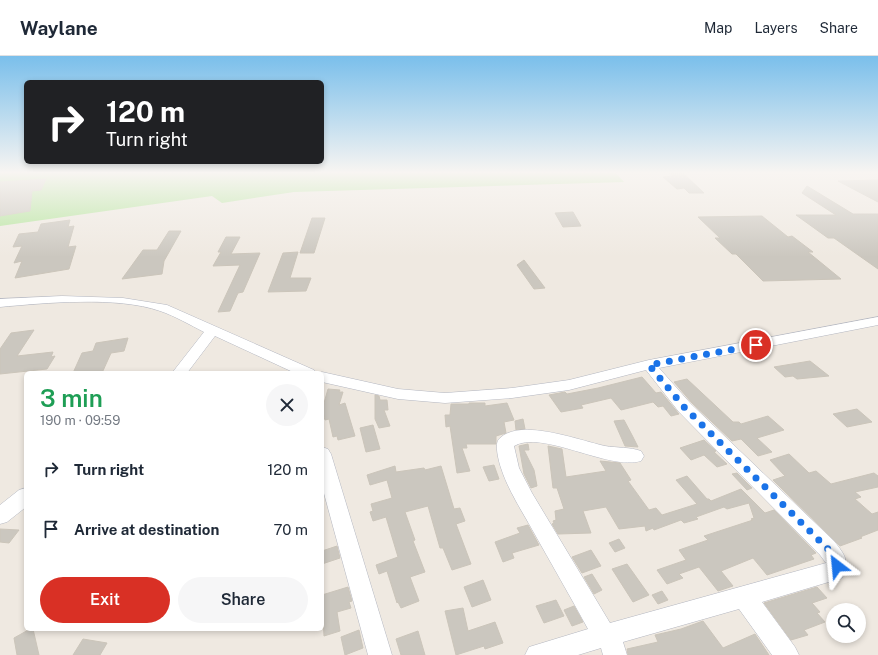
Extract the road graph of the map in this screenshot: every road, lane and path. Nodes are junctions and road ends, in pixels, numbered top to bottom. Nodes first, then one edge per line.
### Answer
1 (0, 303) edge
2 (878, 321) edge
3 (212, 331) junction
4 (649, 365) junction
5 (181, 371) edge
6 (300, 371) edge
7 (324, 377) edge
8 (635, 456) dead end
9 (324, 461) edge
10 (24, 498) edge
11 (0, 516) edge
12 (744, 597) junction
13 (609, 642) edge
14 (380, 655) edge
15 (537, 655) edge
16 (787, 655) edge

1 - 3 street
2 - 4 street
3 - 5 street
3 - 6 street
4 - 7 street
4 - 12 street
8 - 13 street
9 - 14 street
10 - 11 street
12 - 13 street
12 - 16 street
13 - 15 street

